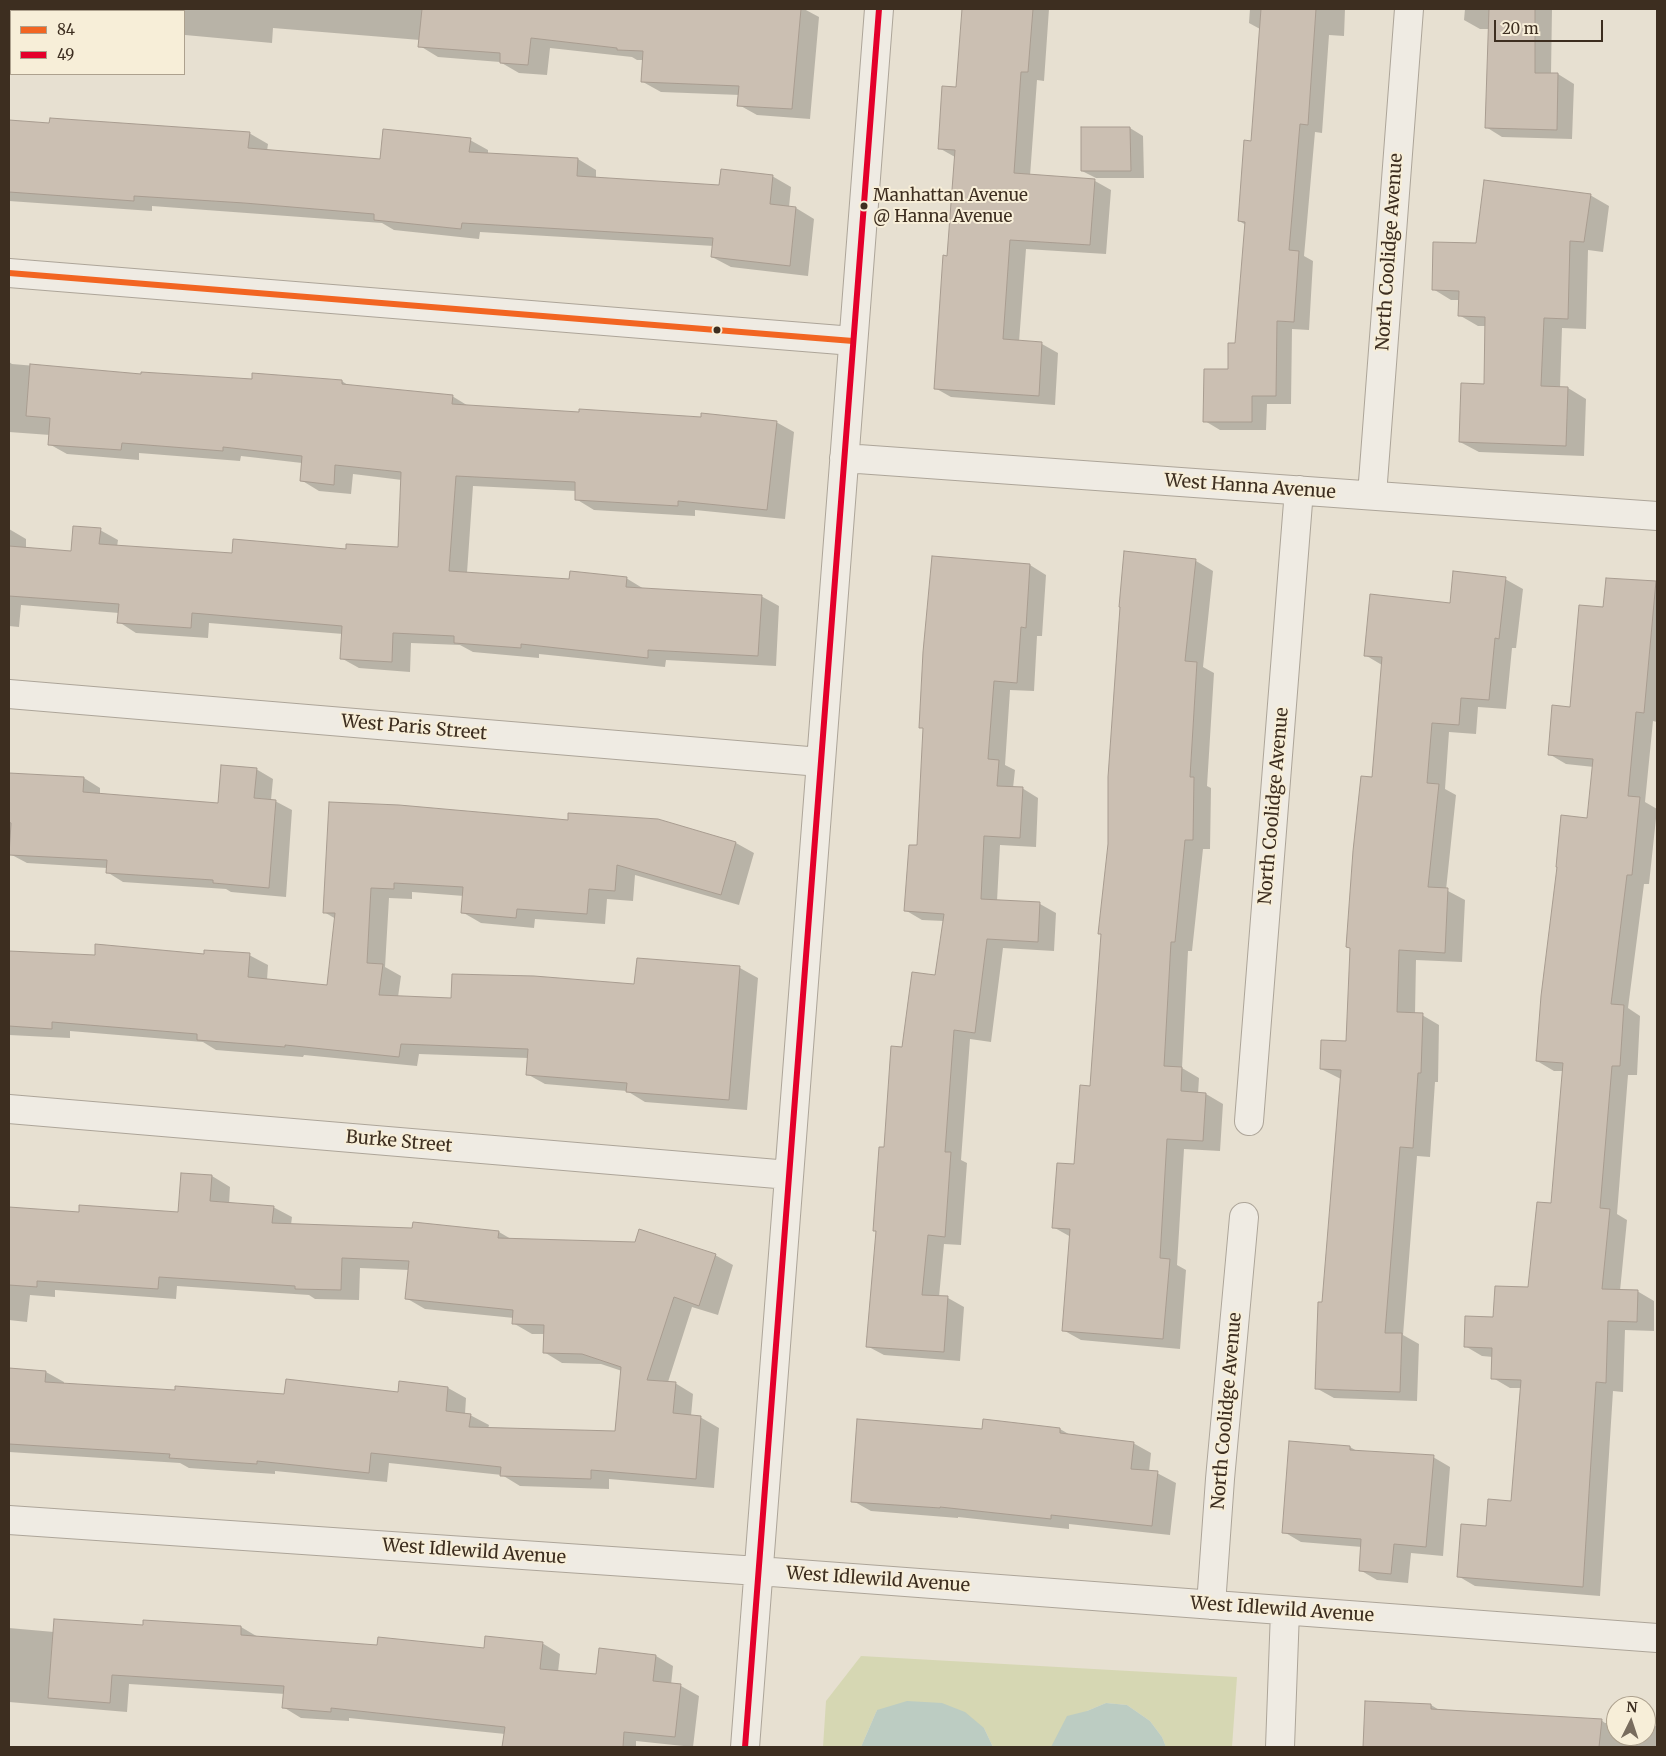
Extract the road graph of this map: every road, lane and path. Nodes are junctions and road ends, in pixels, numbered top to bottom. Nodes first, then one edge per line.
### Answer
1 (879, 9) edge
2 (1409, 9) edge
3 (9, 273) edge
4 (853, 341) junction
5 (844, 458) junction
6 (1299, 490) junction
7 (1372, 495) junction
8 (1657, 516) edge
9 (9, 694) edge
10 (820, 762) junction
11 (9, 1109) edge
12 (1249, 1122) dead end
13 (789, 1175) junction
14 (1244, 1217) dead end
15 (9, 1520) edge
16 (758, 1572) junction
17 (1211, 1605) junction
18 (1286, 1611) junction
19 (1657, 1638) edge
20 (744, 1747) edge
21 (1280, 1747) edge

1 - 4 street
2 - 7 street, North Coolidge Avenue
3 - 4 street
4 - 5 street
5 - 6 street, West Hanna Avenue
5 - 10 street
6 - 7 street, West Hanna Avenue
6 - 12 street, North Coolidge Avenue
7 - 8 street, West Hanna Avenue
9 - 10 street, West Paris Street
10 - 13 street
11 - 13 street, Burke Street
13 - 16 street
14 - 17 street, North Coolidge Avenue
15 - 16 street, West Idlewild Avenue
16 - 17 street, West Idlewild Avenue
16 - 20 street
17 - 18 street, West Idlewild Avenue
18 - 19 street, West Idlewild Avenue
18 - 21 street

